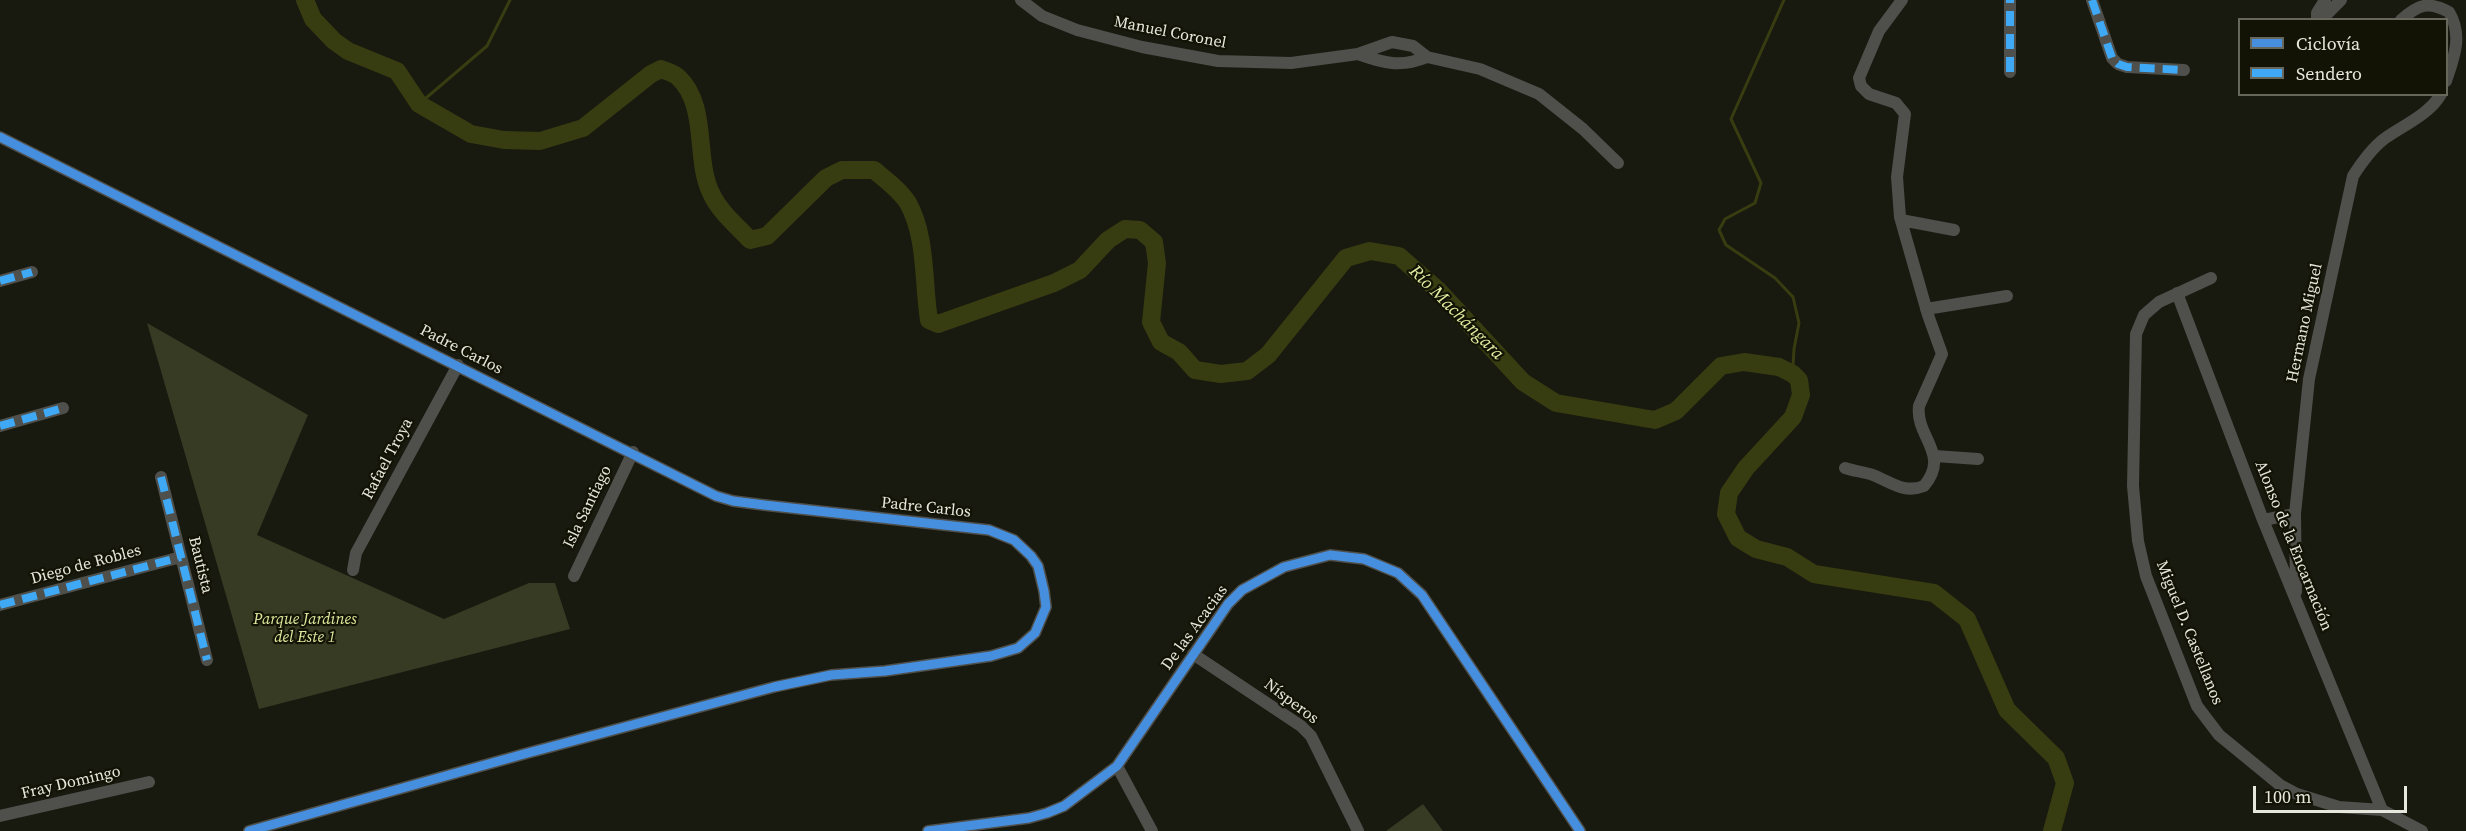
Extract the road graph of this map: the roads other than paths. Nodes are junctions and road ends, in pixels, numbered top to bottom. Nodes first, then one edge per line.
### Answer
1 (1021, 0) edge
2 (1902, 0) edge
3 (2010, 0) edge
4 (2092, 0) edge
5 (2325, 0) edge
6 (2341, 0) edge
7 (2318, 18) edge
8 (2321, 18) edge
9 (2403, 18) edge
10 (1358, 54) junction
11 (1426, 57) junction
12 (2184, 69) dead end
13 (2010, 72) dead end
14 (2448, 75) edge
15 (2439, 96) edge
16 (0, 136) edge
17 (1618, 163) dead end
18 (1901, 220) junction
19 (1954, 230) dead end
20 (32, 272) dead end
21 (2211, 278) dead end
22 (0, 281) edge
23 (2177, 293) junction
24 (2007, 296) dead end
25 (1926, 309) junction
26 (458, 365) junction
27 (63, 408) dead end
28 (0, 426) edge
29 (633, 452) junction
30 (1935, 456) junction
31 (1978, 459) dead end
32 (1845, 468) dead end
33 (161, 477) dead end
34 (2295, 514) junction
35 (2263, 520) junction
36 (181, 557) junction
37 (353, 570) dead end
38 (574, 576) dead end
39 (2296, 600) junction
40 (0, 605) edge
41 (1193, 654) junction
42 (207, 660) dead end
43 (1117, 766) junction
44 (149, 782) dead end
45 (2382, 810) junction
46 (0, 816) edge
47 (249, 831) edge
48 (928, 831) edge
49 (1152, 831) edge
50 (1358, 831) edge
51 (1580, 831) edge
52 (2422, 831) edge

1 - 10 street, Manuel Coronel
2 - 18 street
3 - 13 street
4 - 12 street
5 - 7 street
6 - 8 street
9 - 14 street
10 - 11 street, Manuel Coronel
10 - 11 street, Manuel Coronel
11 - 17 street, Manuel Coronel
15 - 34 street, Hermano Miguel
16 - 26 street, Padre Carlos
18 - 19 street
18 - 25 street
20 - 22 street
21 - 23 street, Miguel D. Castellanos
23 - 35 street, Alonso de la Encarnación
23 - 45 street, Miguel D. Castellanos
24 - 25 street
25 - 30 street
26 - 29 street, Padre Carlos
26 - 37 street, Rafael Troya
27 - 28 street
29 - 38 street, Isla Santiago
29 - 47 street, Padre Carlos
30 - 31 street
30 - 32 street
33 - 36 street, Bautista
34 - 35 street
34 - 39 street, Hermano Miguel
35 - 39 street, Alonso de la Encarnación
36 - 40 street, Diego de Robles
36 - 42 street, Bautista
39 - 45 street, Alonso de la Encarnación
41 - 43 street, De las Acacias
41 - 50 street, Nísperos
41 - 51 street, De las Acacias
43 - 48 street, De las Acacias
43 - 49 street
44 - 46 street, Fray Domingo
45 - 52 street, Miguel D. Castellanos

